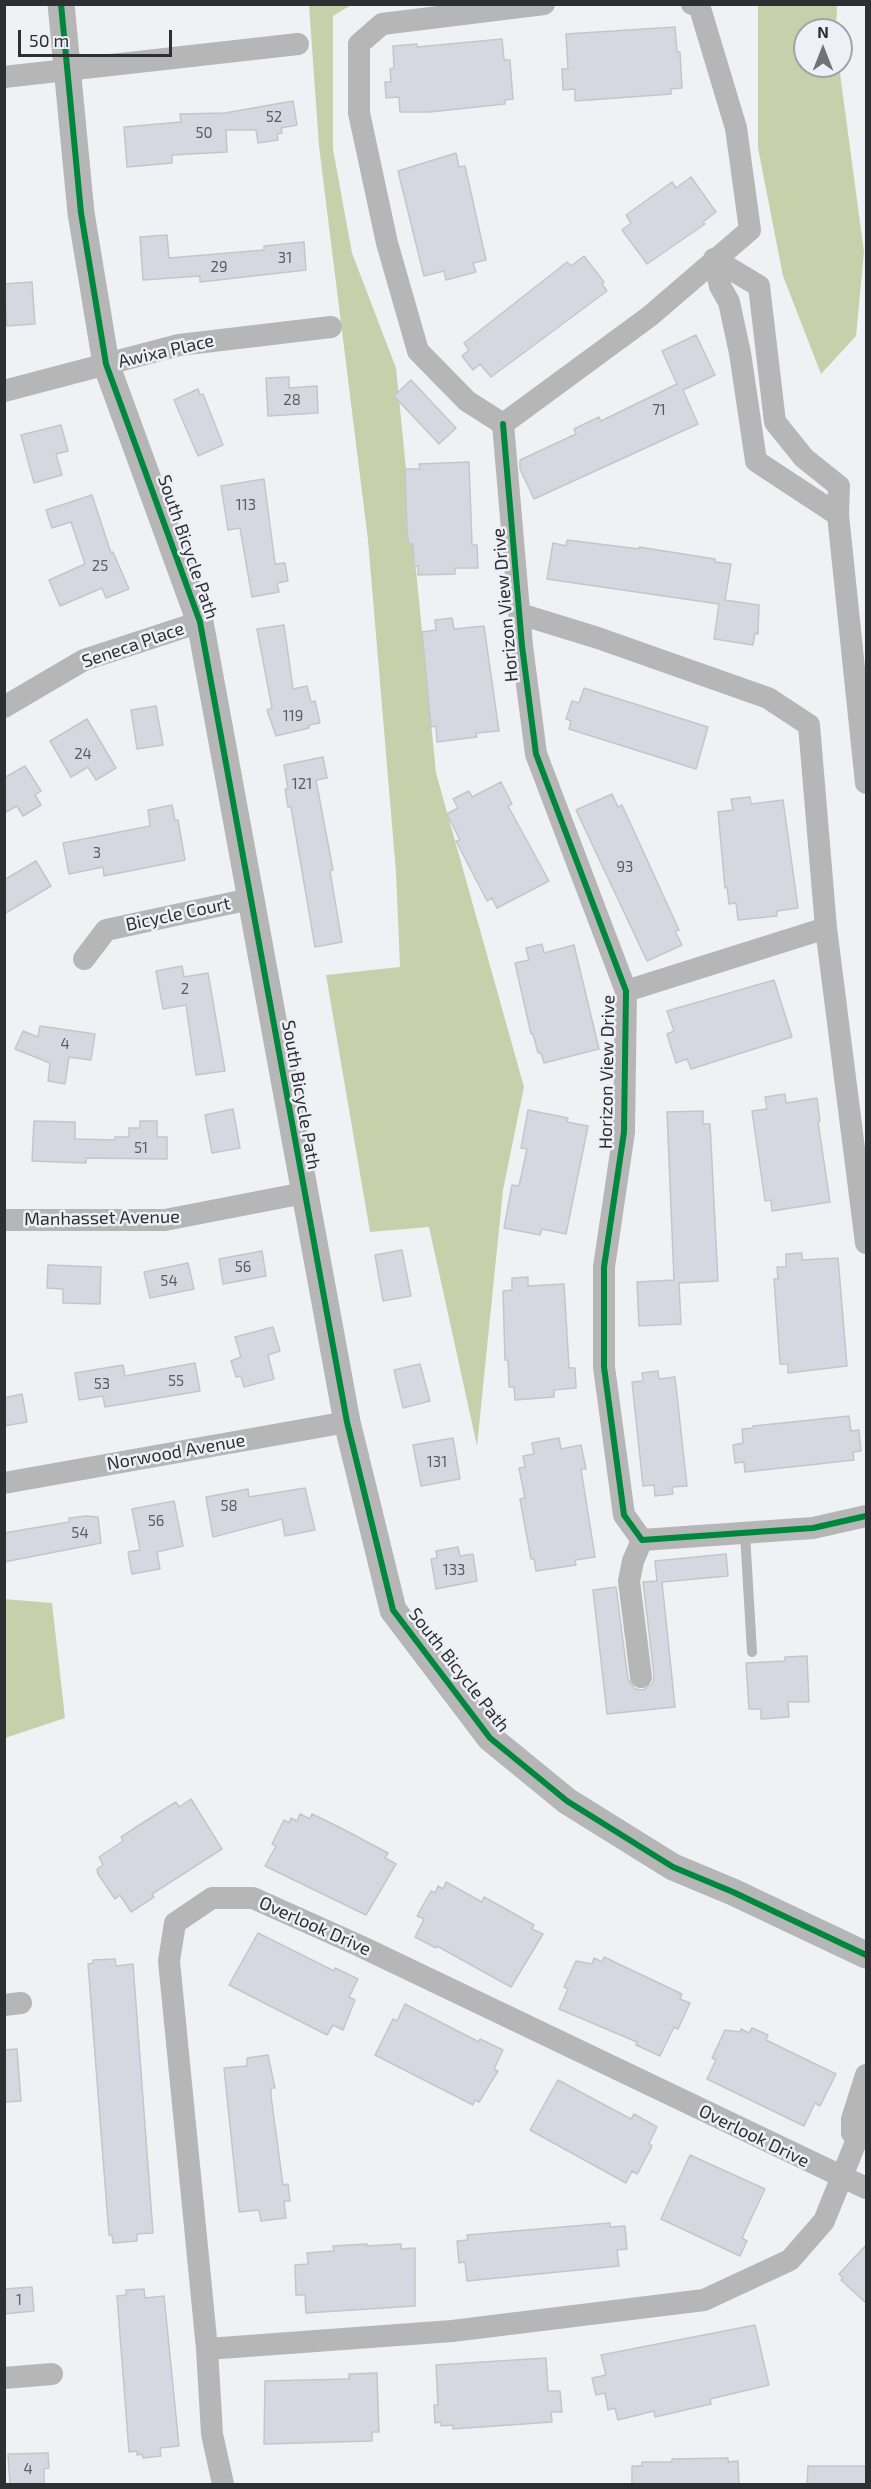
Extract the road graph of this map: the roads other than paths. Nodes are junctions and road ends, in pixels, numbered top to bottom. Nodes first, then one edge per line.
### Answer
1 (61, 4) edge
2 (544, 4) edge
3 (692, 4) edge
4 (298, 44) dead end
5 (66, 70) junction
6 (4, 77) edge
7 (714, 259) junction
8 (331, 327) dead end
9 (106, 364) junction
10 (4, 391) edge
11 (503, 424) junction
12 (838, 515) junction
13 (520, 614) junction
14 (200, 622) junction
15 (4, 707) edge
16 (867, 783) edge
17 (250, 898) junction
18 (826, 928) junction
19 (84, 959) dead end
20 (626, 991) junction
21 (304, 1193) junction
22 (4, 1220) edge
23 (867, 1243) edge
24 (347, 1422) junction
25 (4, 1483) edge
26 (867, 1516) edge
27 (745, 1534) junction
28 (642, 1540) junction
29 (752, 1652) dead end
30 (641, 1677) dead end
31 (867, 1955) edge
32 (867, 2075) edge
33 (867, 2117) edge
34 (853, 2163) edge
35 (867, 2188) edge
36 (207, 2349) junction
37 (52, 2374) dead end
38 (4, 2378) edge
39 (223, 2484) edge

1 - 5 street, South Bicycle Path
2 - 11 street
3 - 7 street
4 - 5 street
5 - 6 street
5 - 9 street, South Bicycle Path
7 - 11 street
7 - 12 street
7 - 12 street
8 - 9 street, Awixa Place
9 - 10 street, Awixa Place
9 - 14 street, South Bicycle Path
11 - 13 street, Horizon View Drive
12 - 16 street
13 - 18 street, Horizon View Drive
13 - 20 street, Horizon View Drive
14 - 15 street, Seneca Place
14 - 17 street, South Bicycle Path
17 - 19 street, Bicycle Court
17 - 21 street, South Bicycle Path
18 - 20 street, Horizon View Drive
18 - 23 street, Horizon View Drive
20 - 28 street, Horizon View Drive
21 - 22 street, Manhasset Avenue
21 - 24 street, South Bicycle Path
24 - 25 street, Norwood Avenue
24 - 31 street, South Bicycle Path
26 - 27 street
27 - 28 street
27 - 29 lane
28 - 30 street
32 - 34 street
33 - 34 street
34 - 35 street, Overlook Drive
34 - 36 street
34 - 36 street, Overlook Drive
36 - 39 street, Overlook Drive
37 - 38 street

